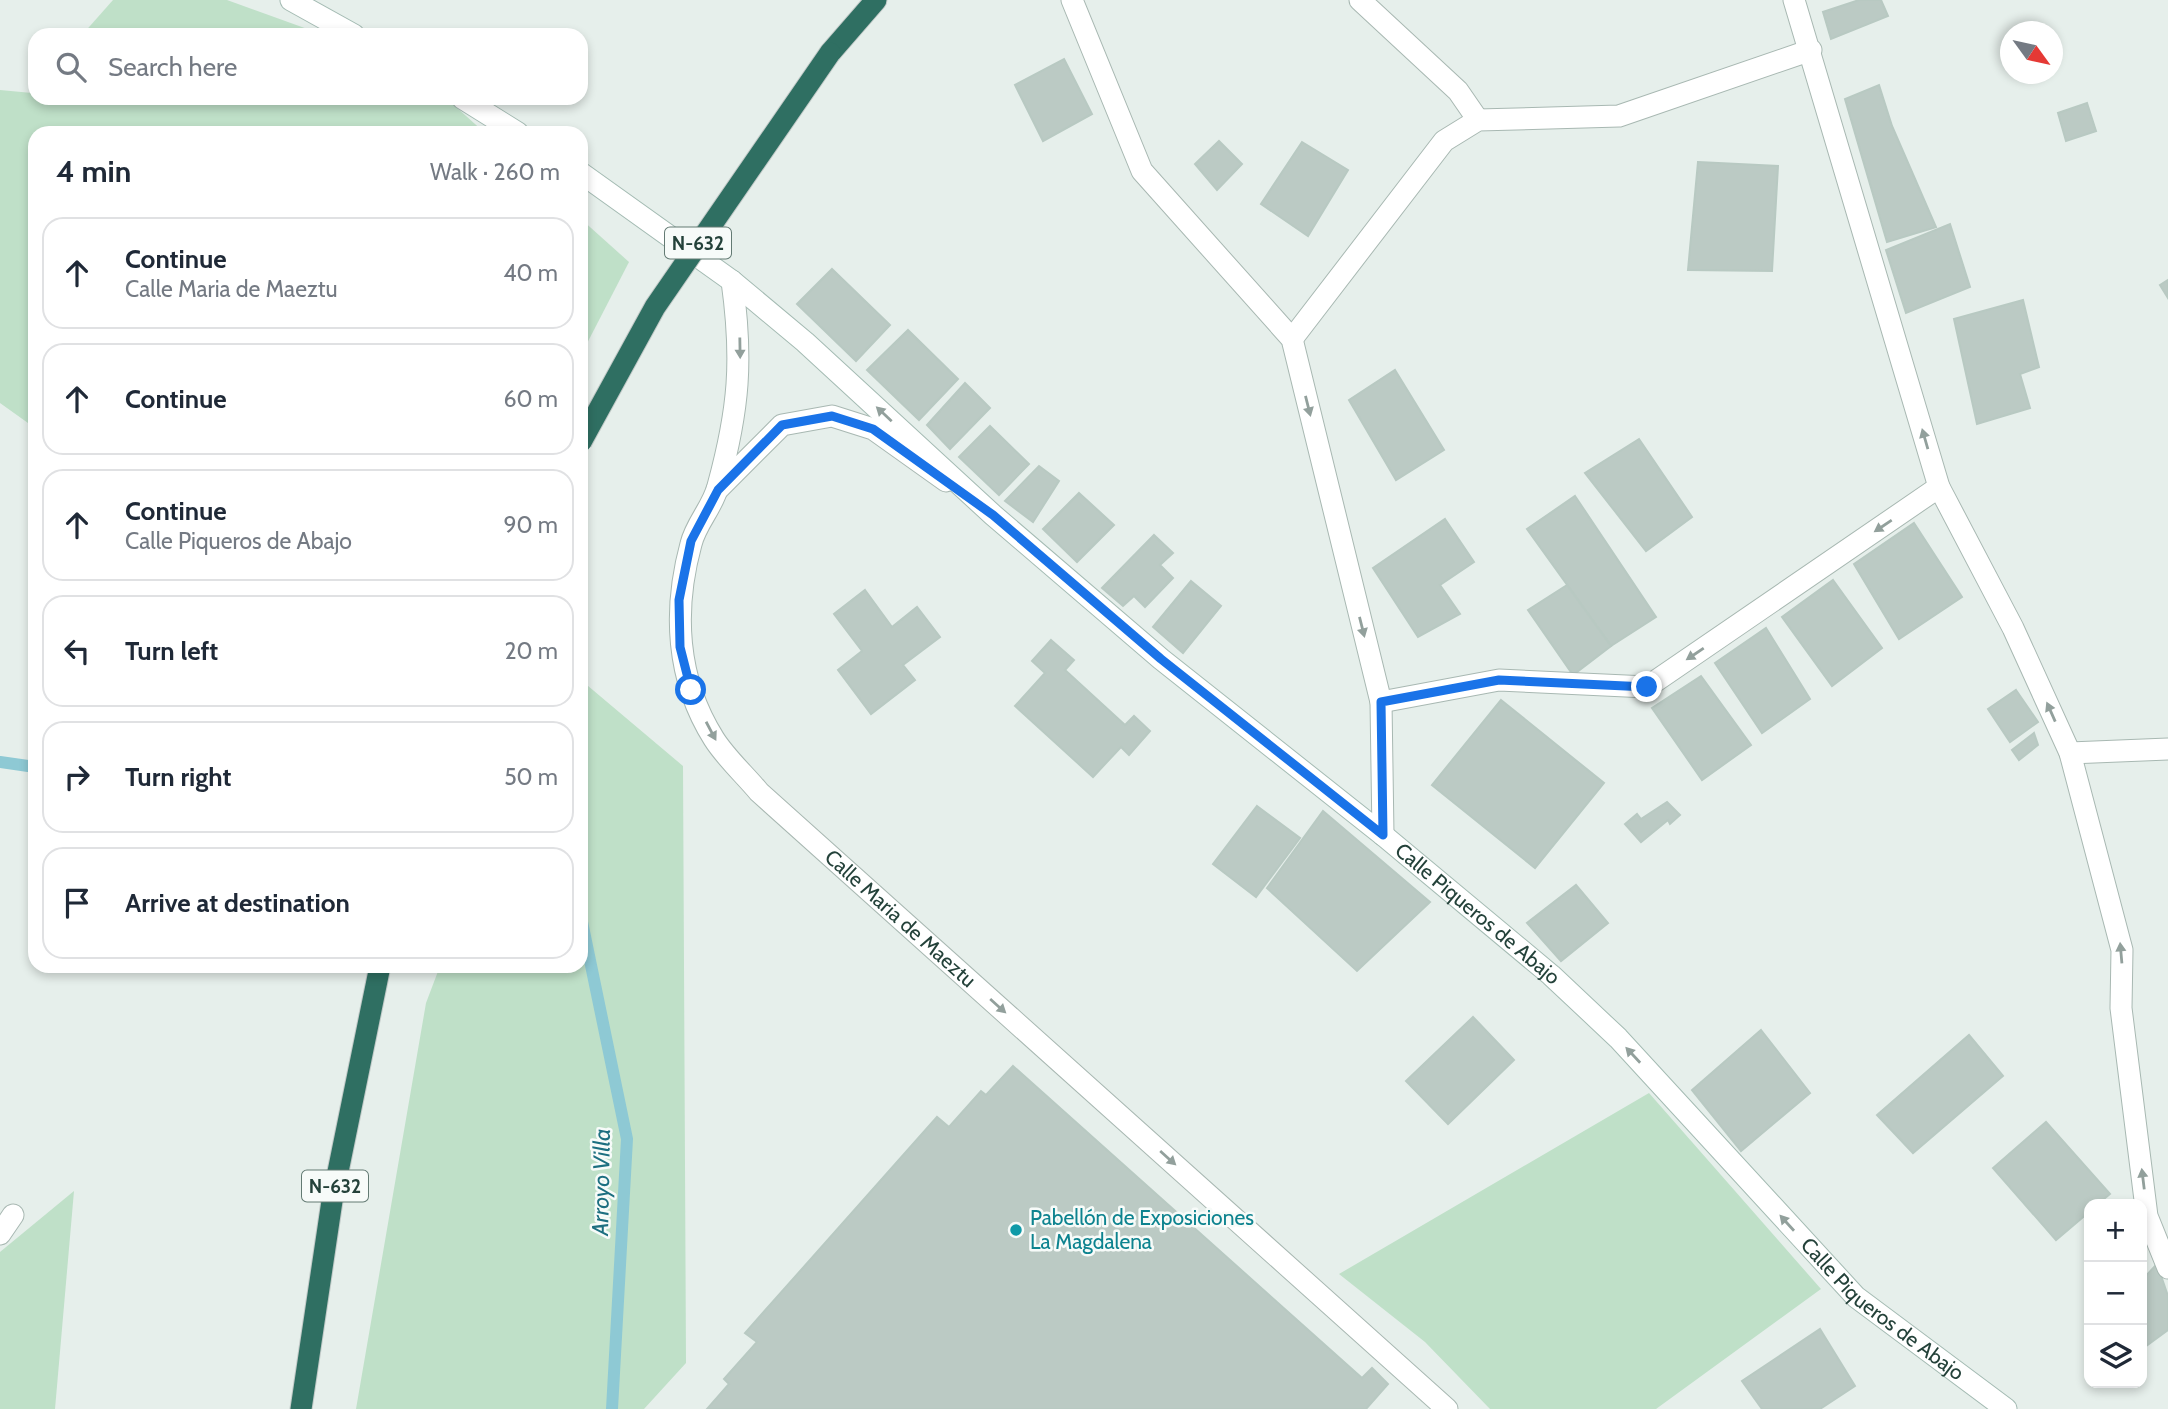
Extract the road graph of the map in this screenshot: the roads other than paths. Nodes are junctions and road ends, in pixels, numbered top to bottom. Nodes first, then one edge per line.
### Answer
1 (291, 0) edge
2 (877, 0) edge
3 (1072, 0) edge
4 (1360, 0) edge
5 (1794, 0) edge
6 (341, 28) edge
7 (1811, 50) junction
8 (473, 105) edge
9 (1478, 120) junction
10 (507, 126) edge
11 (588, 178) edge
12 (732, 281) junction
13 (1292, 339) junction
14 (588, 429) edge
15 (1939, 487) junction
16 (718, 490) junction
17 (993, 515) junction
18 (1381, 702) junction
19 (2168, 749) edge
20 (2070, 753) junction
21 (1383, 835) junction
22 (379, 973) edge
23 (13, 1215) dead end
24 (0, 1234) edge
25 (2168, 1268) edge
26 (301, 1409) edge
27 (1447, 1409) edge
28 (2006, 1409) edge

1 - 6 street
2 - 14 highway, N-632, bridge
3 - 13 street
4 - 9 street
5 - 7 street
7 - 9 street
15 -> 7 street
8 - 10 street
9 - 13 street
11 - 12 street, Calle Piqueros de Abajo
12 -> 16 street, Calle Maria de Maeztu
17 -> 12 street, Calle Piqueros de Abajo
13 -> 18 street
15 -> 18 street
20 -> 15 street
16 - 17 street
16 -> 27 street, Calle Maria de Maeztu
17 - 21 street, Calle Piqueros de Abajo
18 - 21 street
19 - 20 street
25 -> 20 street
28 -> 21 street, Calle Piqueros de Abajo
22 - 26 highway, N-632
23 - 24 street

